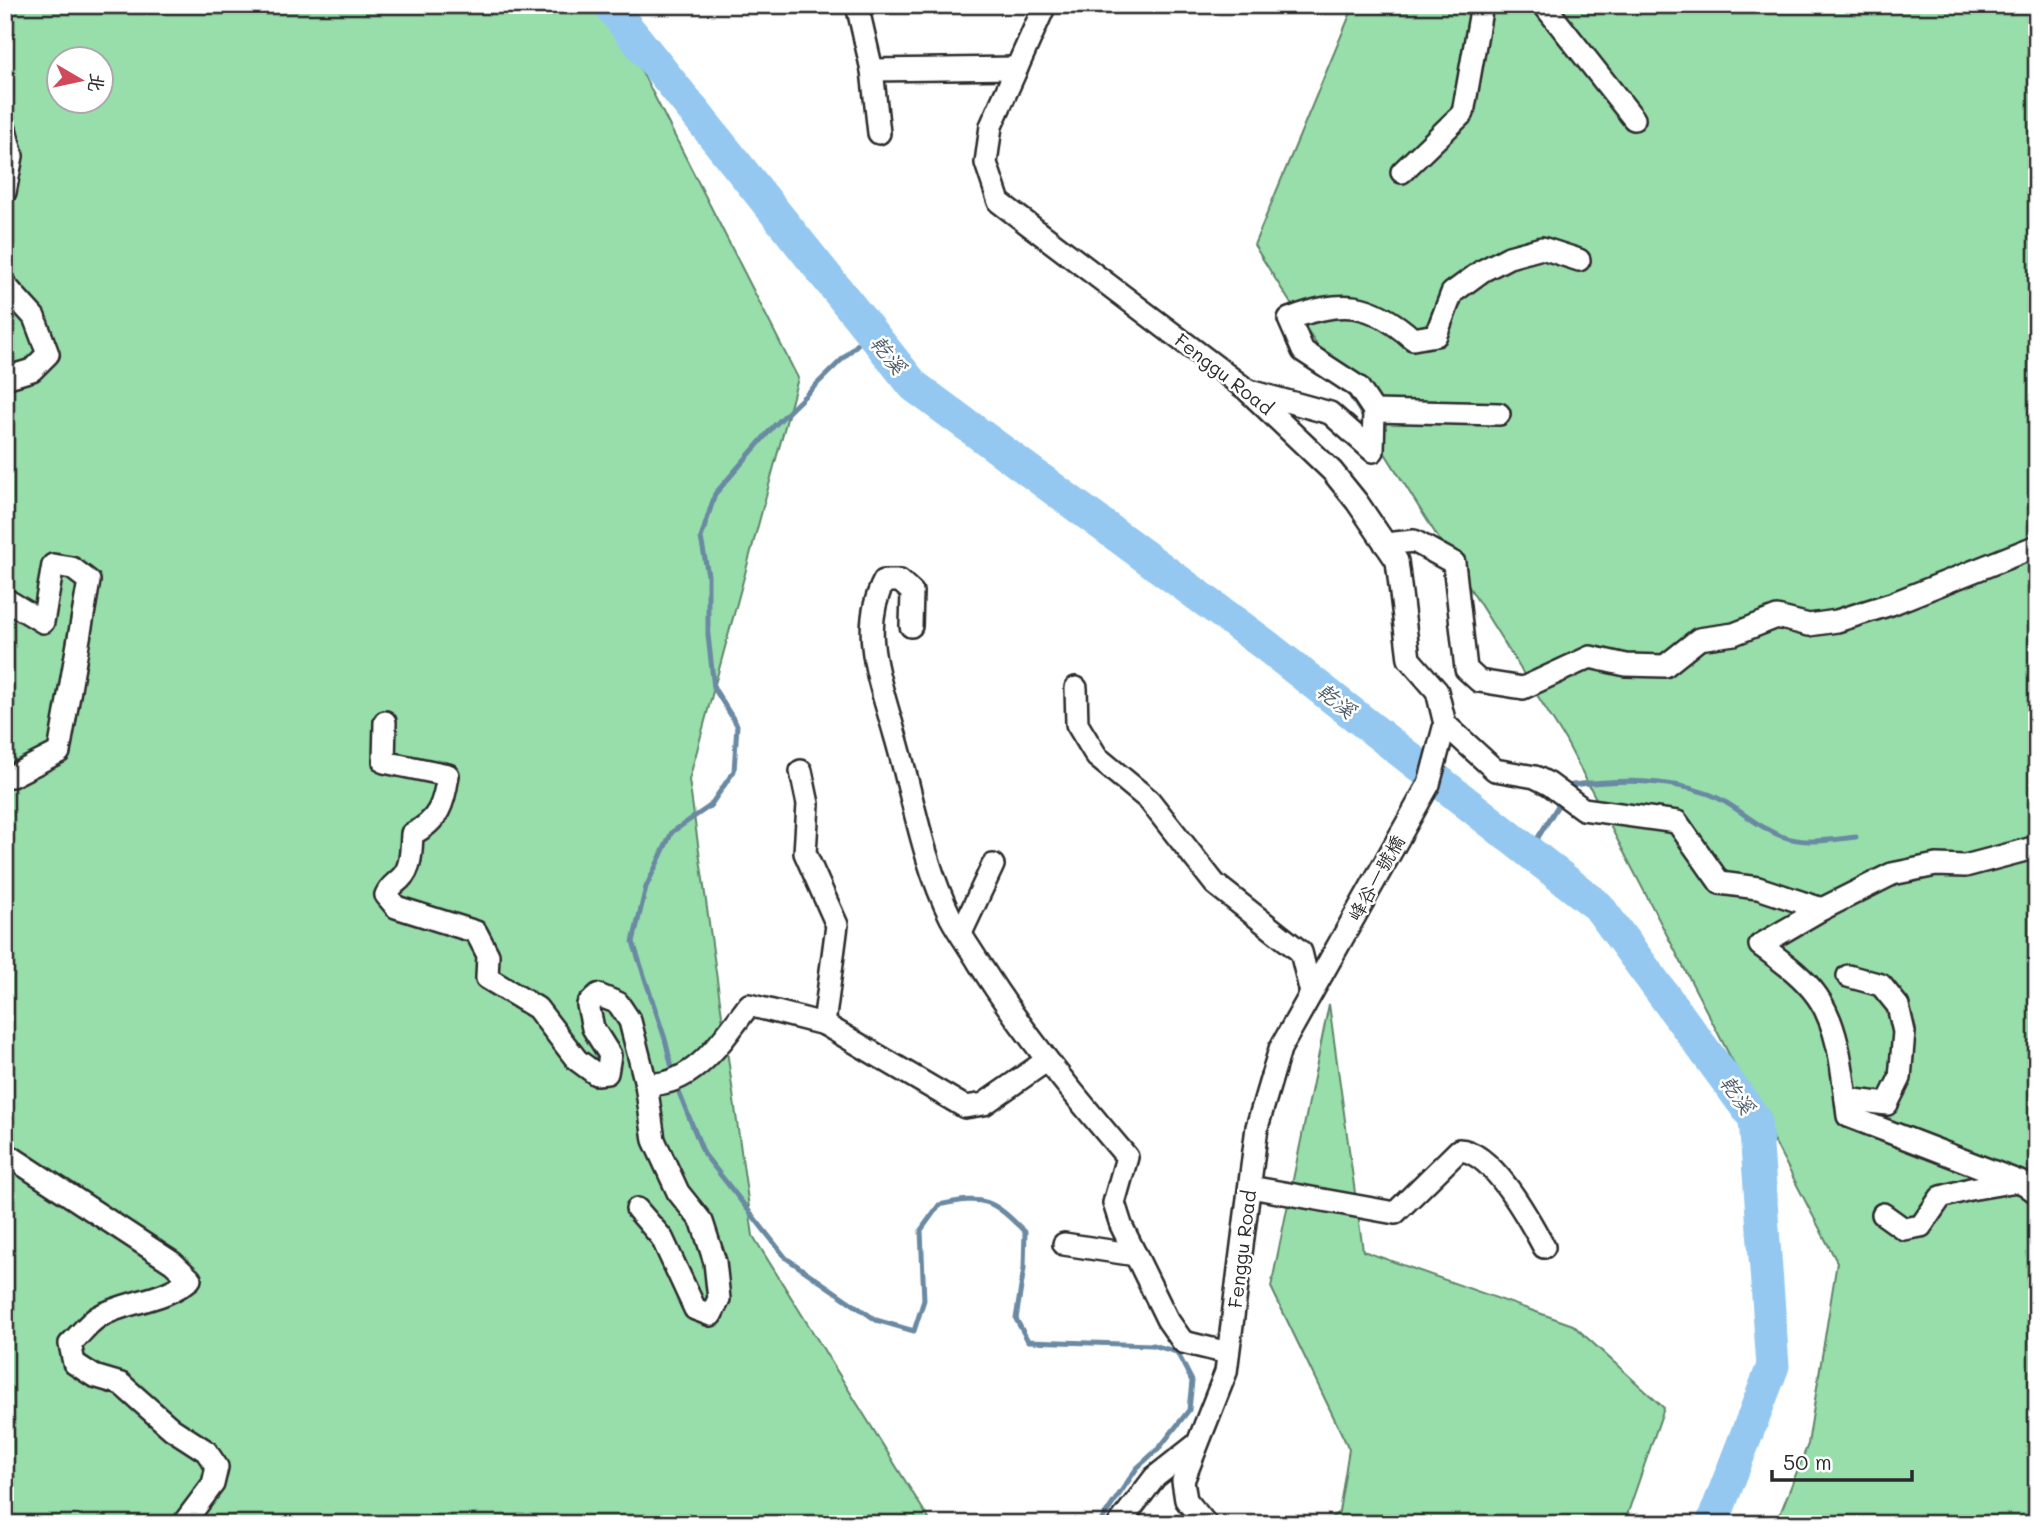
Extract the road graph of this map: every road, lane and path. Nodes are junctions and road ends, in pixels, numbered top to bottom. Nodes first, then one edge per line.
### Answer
1 (857, 5) edge
2 (1045, 5) edge
3 (1482, 5) edge
4 (1544, 5) edge
5 (1017, 68) junction
6 (872, 70) junction
7 (1634, 119) dead end
8 (5, 129) edge
9 (879, 133) dead end
10 (1402, 172) dead end
11 (5, 192) edge
12 (1579, 260) dead end
13 (5, 285) edge
14 (5, 378) edge
15 (1247, 390) junction
16 (1374, 411) junction
17 (1499, 414) dead end
18 (1385, 544) junction
19 (2037, 546) edge
20 (5, 599) edge
21 (911, 626) dead end
22 (1076, 688) dead end
23 (385, 722) dead end
24 (1445, 724) junction
25 (801, 771) dead end
26 (5, 776) edge
27 (1429, 784) joint
28 (2037, 847) edge
29 (993, 866) dead end
30 (1822, 909) junction
31 (961, 933) junction
32 (1323, 972) joint
33 (1848, 976) dead end
34 (1311, 993) junction
35 (824, 1024) junction
36 (1046, 1061) junction
37 (655, 1084) junction
38 (1846, 1099) junction
39 (5, 1153) edge
40 (2028, 1180) edge
41 (1250, 1187) junction
42 (2037, 1193) edge
43 (637, 1209) dead end
44 (1883, 1214) dead end
45 (1064, 1244) dead end
46 (1544, 1247) dead end
47 (1136, 1255) junction
48 (1228, 1353) junction
49 (1199, 1443) junction
50 (183, 1524) edge
51 (1119, 1524) edge
52 (1206, 1524) edge

1 - 6 street
2 - 5 street, Fenggu Road
3 - 10 street
4 - 7 street
5 - 6 street
5 - 15 street, Fenggu Road
6 - 9 street
8 - 11 street
12 - 16 street
13 - 14 street
15 - 16 street
15 - 18 street, Fenggu Road
16 - 17 street
18 - 19 street
18 - 24 street, Fenggu Road
20 - 26 street
21 - 31 street
22 - 34 street
23 - 37 street
24 - 27 street, Fenggu Road
24 - 30 street
25 - 35 street
27 - 32 street, 峰谷一號橋
28 - 30 street
29 - 31 street
30 - 38 street
31 - 36 street
32 - 34 street, Fenggu Road
33 - 38 street
34 - 41 street, Fenggu Road
35 - 36 street
35 - 37 street
36 - 47 street
37 - 43 street
38 - 40 street
39 - 50 street
40 - 42 street
40 - 44 street
41 - 46 street
41 - 48 street, Fenggu Road
45 - 47 street
47 - 48 street
48 - 49 street, Fenggu Road
49 - 51 street
49 - 52 street, Fenggu Road

